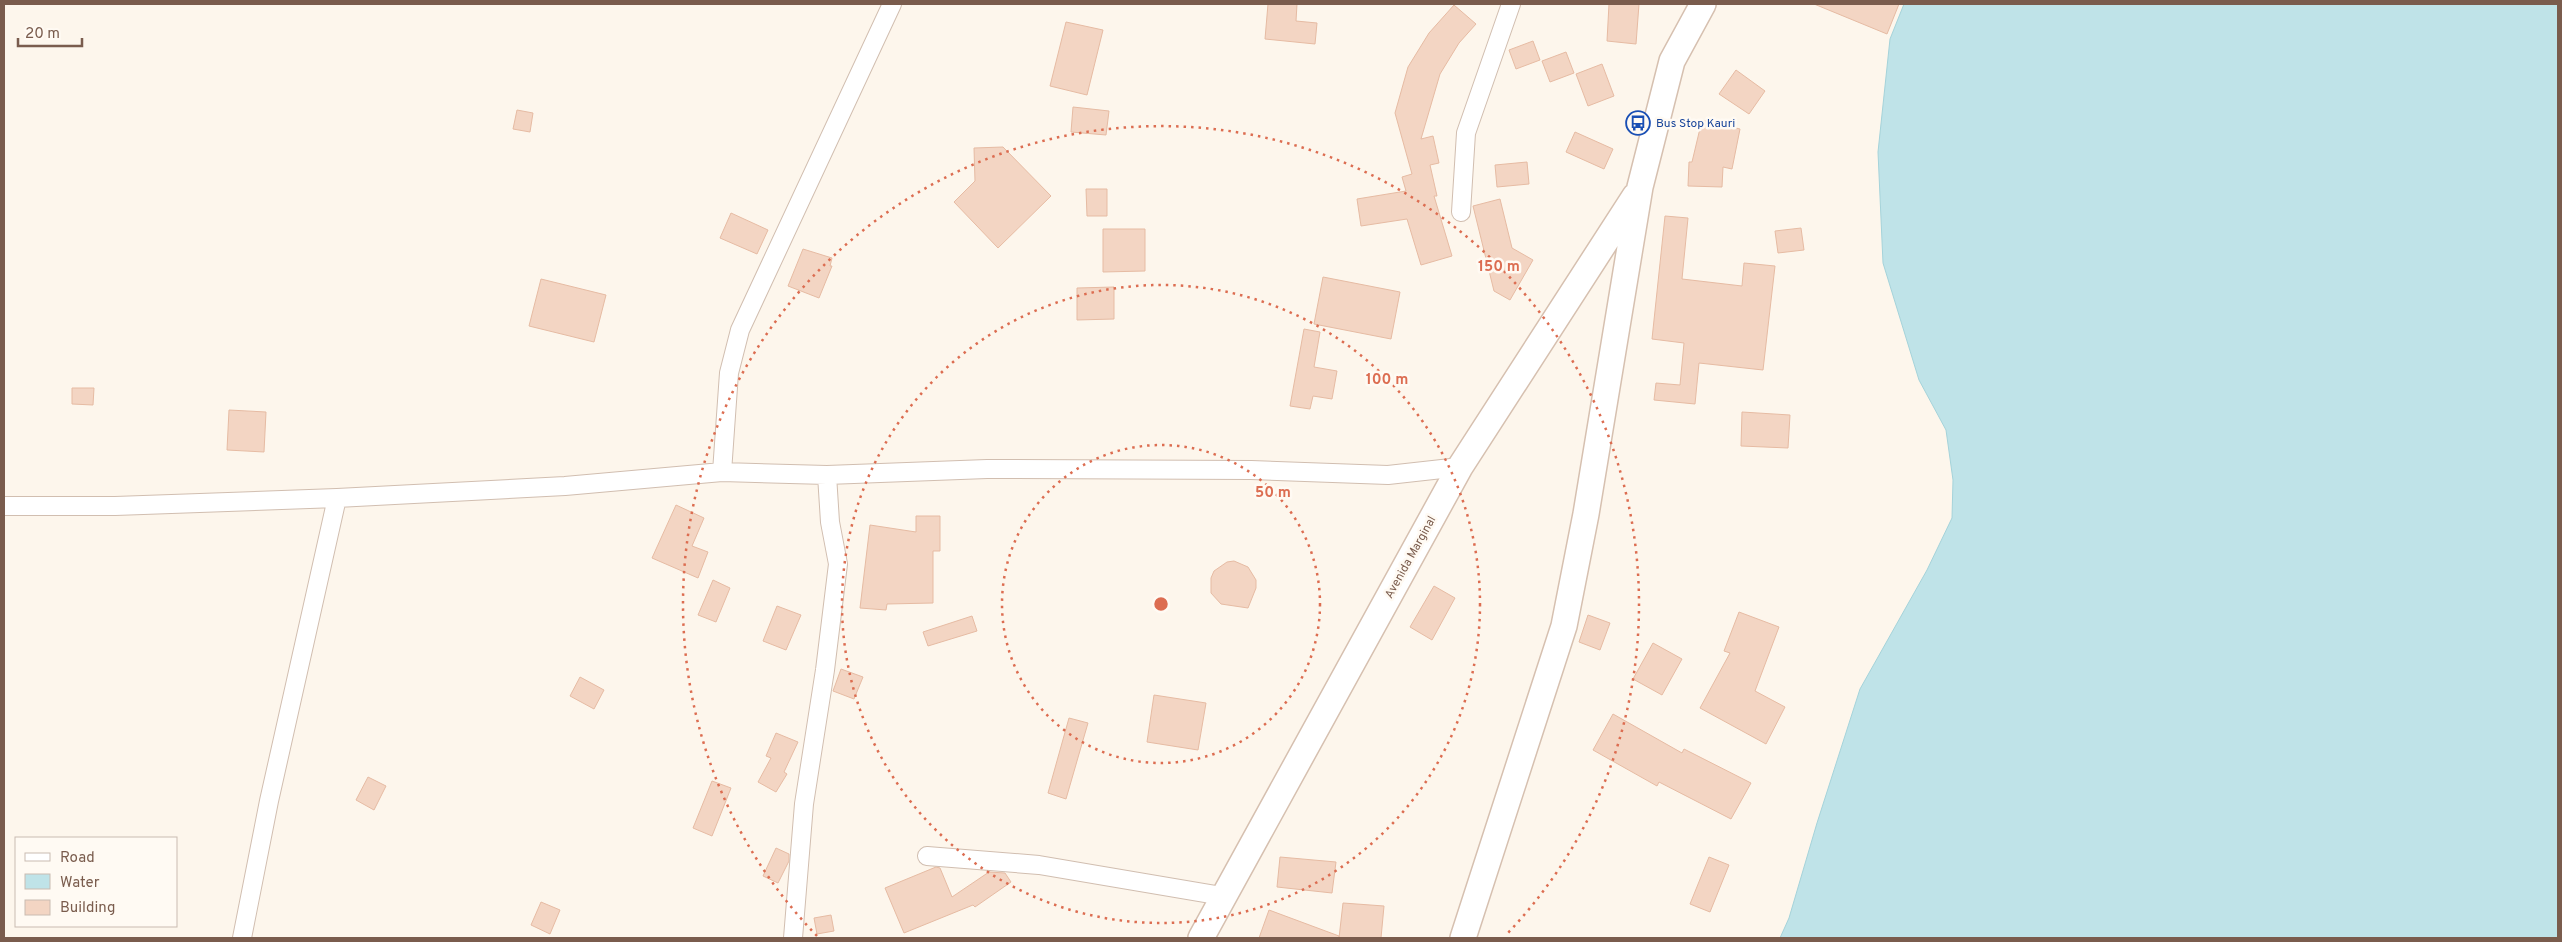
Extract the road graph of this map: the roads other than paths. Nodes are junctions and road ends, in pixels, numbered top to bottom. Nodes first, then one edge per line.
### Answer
1 (892, 4) edge
2 (1510, 4) edge
3 (1703, 4) edge
4 (1640, 187) junction
5 (1461, 212) dead end
6 (1460, 467) junction
7 (722, 472) junction
8 (827, 475) junction
9 (338, 498) junction
10 (4, 506) edge
11 (927, 856) dead end
12 (1222, 896) junction
13 (242, 938) edge
14 (792, 938) edge
15 (1200, 938) edge
16 (1463, 938) edge

1 - 7 street
2 - 5 street
3 - 4 street, Avenida Marginal
4 - 6 street, Avenida Marginal
4 - 16 street, Avenida Marginal
6 - 8 street
6 - 12 street, Avenida Marginal
7 - 8 street
7 - 9 street
8 - 14 street
9 - 10 street
9 - 13 street
11 - 12 street
12 - 15 street, Avenida Marginal

